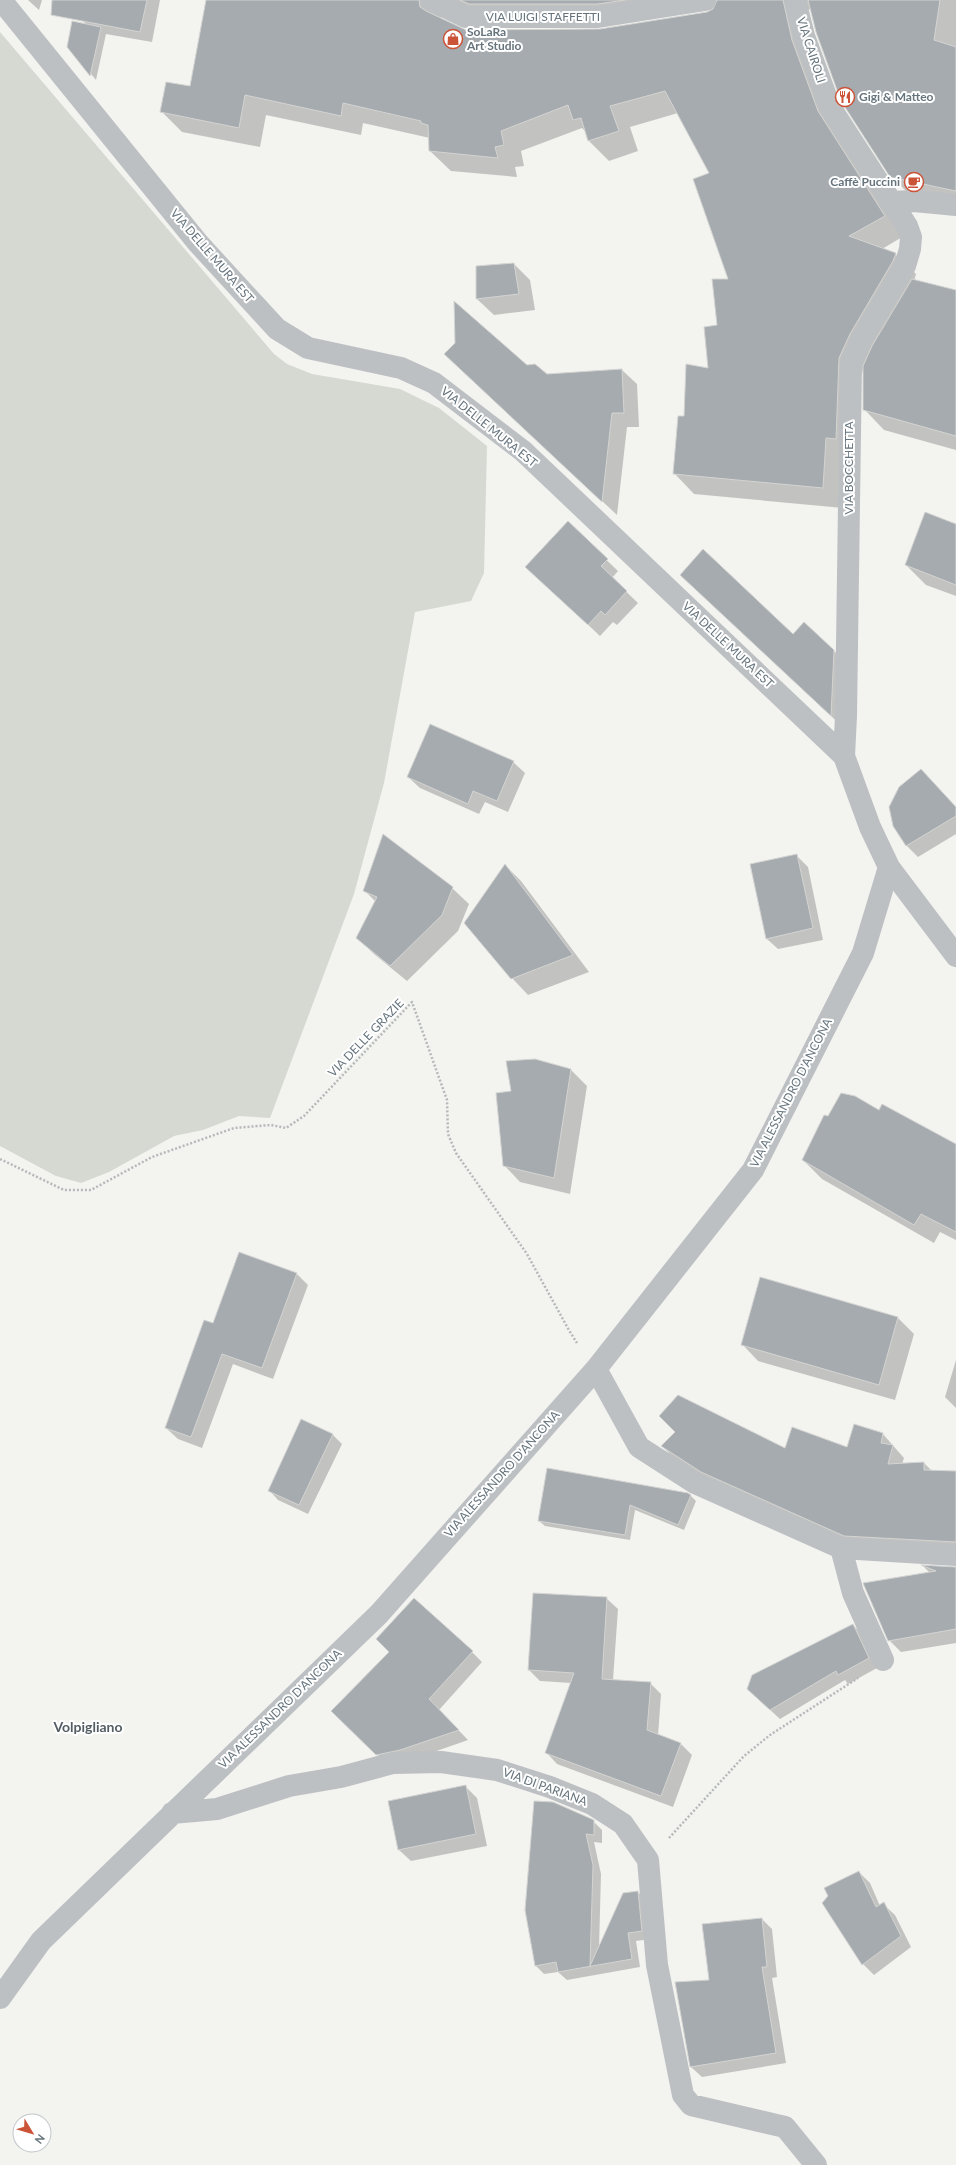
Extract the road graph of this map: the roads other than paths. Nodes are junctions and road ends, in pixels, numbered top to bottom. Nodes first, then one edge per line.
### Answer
1 (1, 0) edge
2 (431, 0) edge
3 (705, 0) edge
4 (795, 0) edge
5 (890, 202) junction
6 (956, 205) edge
7 (844, 756) junction
8 (889, 867) junction
9 (956, 956) edge
10 (596, 1369) junction
11 (841, 1548) junction
12 (956, 1555) edge
13 (883, 1660) road end
14 (172, 1813) junction
15 (0, 1998) edge
16 (816, 2165) edge

1 - 7 street, VIA DELLE MURA EST
2 - 3 street, VIA LUIGI STAFFETTI
4 - 5 street, VIA CAIROLI
5 - 6 street
5 - 7 street, VIA BOCCHETTA
7 - 8 street, VIA DELLE MURA EST
8 - 9 street, VIA DELLE MURA EST
8 - 10 street, VIA ALESSANDRO D'ANCONA
10 - 11 street
10 - 14 street, VIA ALESSANDRO D'ANCONA
11 - 12 street
11 - 13 street
14 - 15 street, VIA ALESSANDRO D'ANCONA
14 - 16 street, VIA DI PARIANA

